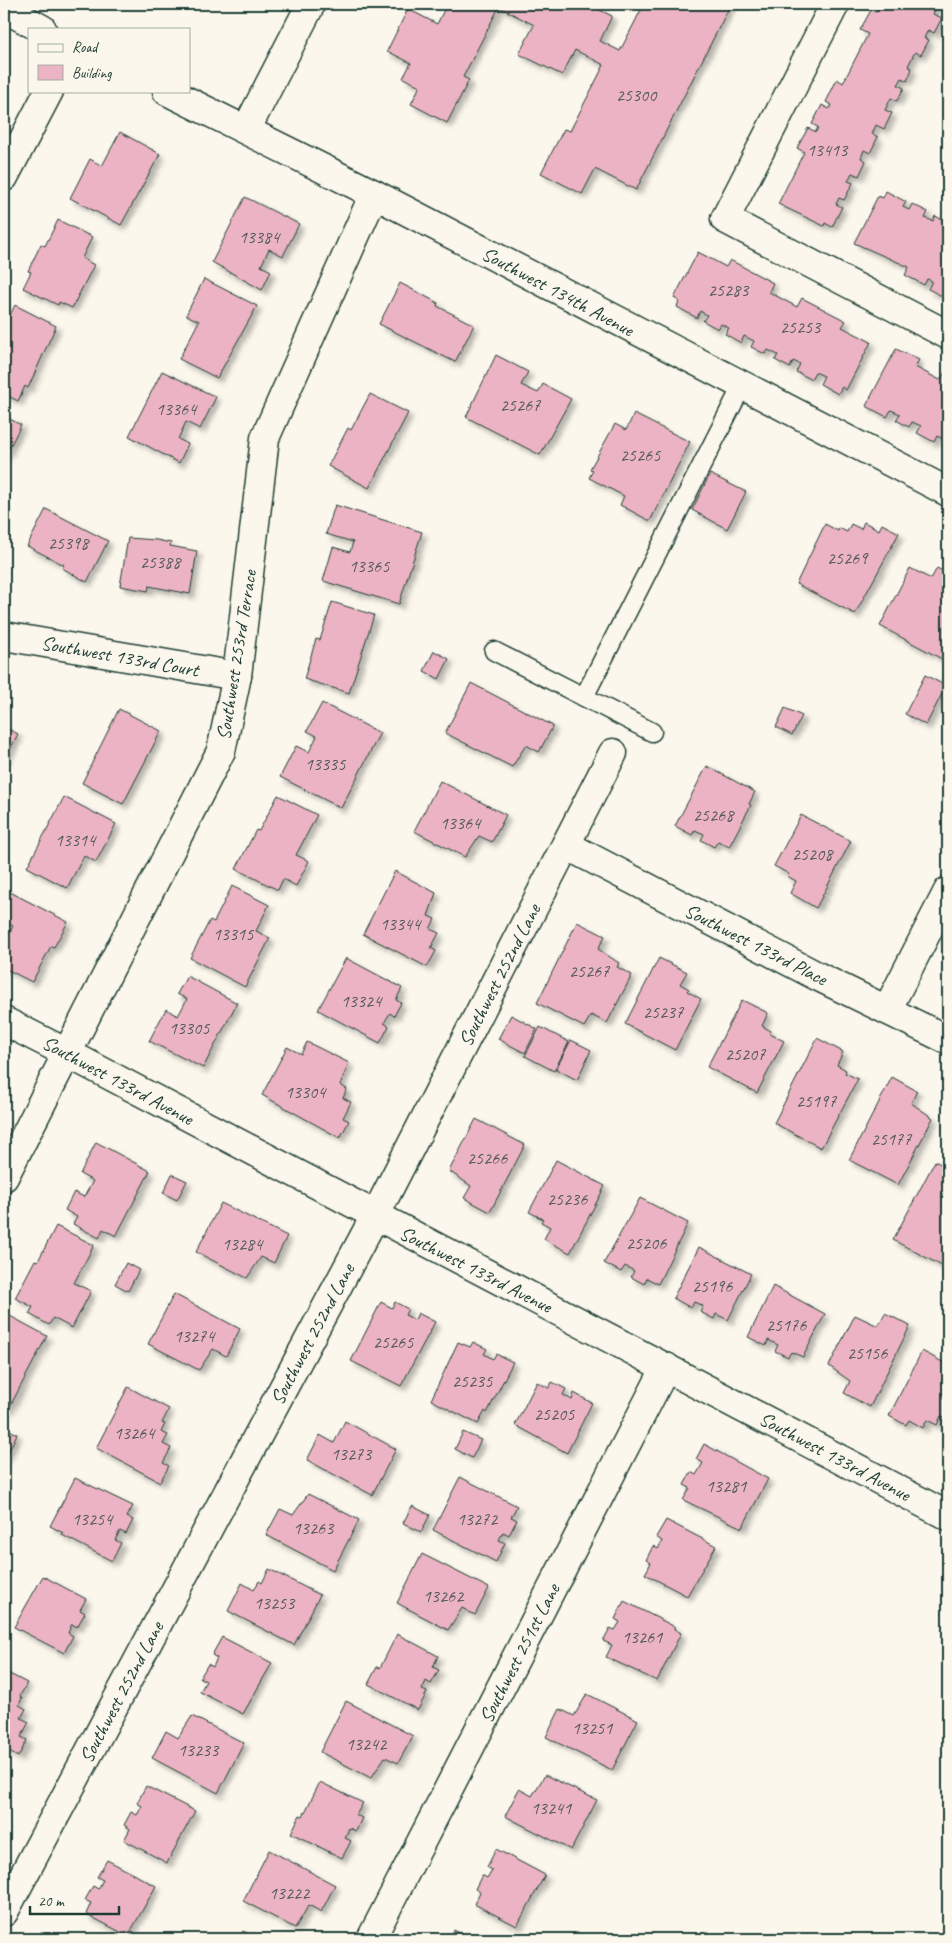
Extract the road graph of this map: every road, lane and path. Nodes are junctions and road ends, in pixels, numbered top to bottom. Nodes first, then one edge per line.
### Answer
1 (312, 4) edge
2 (835, 4) edge
3 (4, 8) edge
4 (40, 28) edge
5 (48, 92) edge
6 (169, 92) edge
7 (246, 130) junction
8 (4, 177) edge
9 (374, 194) junction
10 (948, 335) edge
11 (742, 386) junction
12 (948, 492) edge
13 (4, 636) edge
14 (494, 650) dead end
15 (237, 676) junction
16 (584, 697) junction
17 (652, 732) dead end
18 (613, 753) dead end
19 (566, 845) junction
20 (948, 892) edge
21 (887, 1010) junction
22 (4, 1021) edge
23 (948, 1040) edge
24 (67, 1053) junction
25 (4, 1177) edge
26 (375, 1216) junction
27 (666, 1367) junction
28 (948, 1516) edge
29 (4, 1912) edge
30 (371, 1939) edge

1 - 7 street
2 - 10 street
3 - 4 street
5 - 8 street
6 - 7 street, Southwest 134th Avenue
7 - 9 street, Southwest 134th Avenue
9 - 11 street, Southwest 134th Avenue
9 - 15 street, Southwest 253rd Terrace
11 - 12 street, Southwest 134th Avenue
11 - 16 lane
13 - 15 street, Southwest 133rd Court
14 - 16 lane
15 - 24 street, Southwest 253rd Terrace
16 - 17 lane
18 - 19 street, Southwest 252nd Lane
19 - 21 street, Southwest 133rd Place
19 - 26 street, Southwest 252nd Lane
20 - 21 street
21 - 23 street, Southwest 133rd Place
22 - 24 street, Southwest 133rd Avenue
24 - 25 street, Southwest 253rd Terrace
24 - 26 street, Southwest 133rd Avenue
26 - 27 street, Southwest 133rd Avenue
26 - 29 street, Southwest 252nd Lane
27 - 28 street, Southwest 133rd Avenue
27 - 30 street, Southwest 251st Lane

